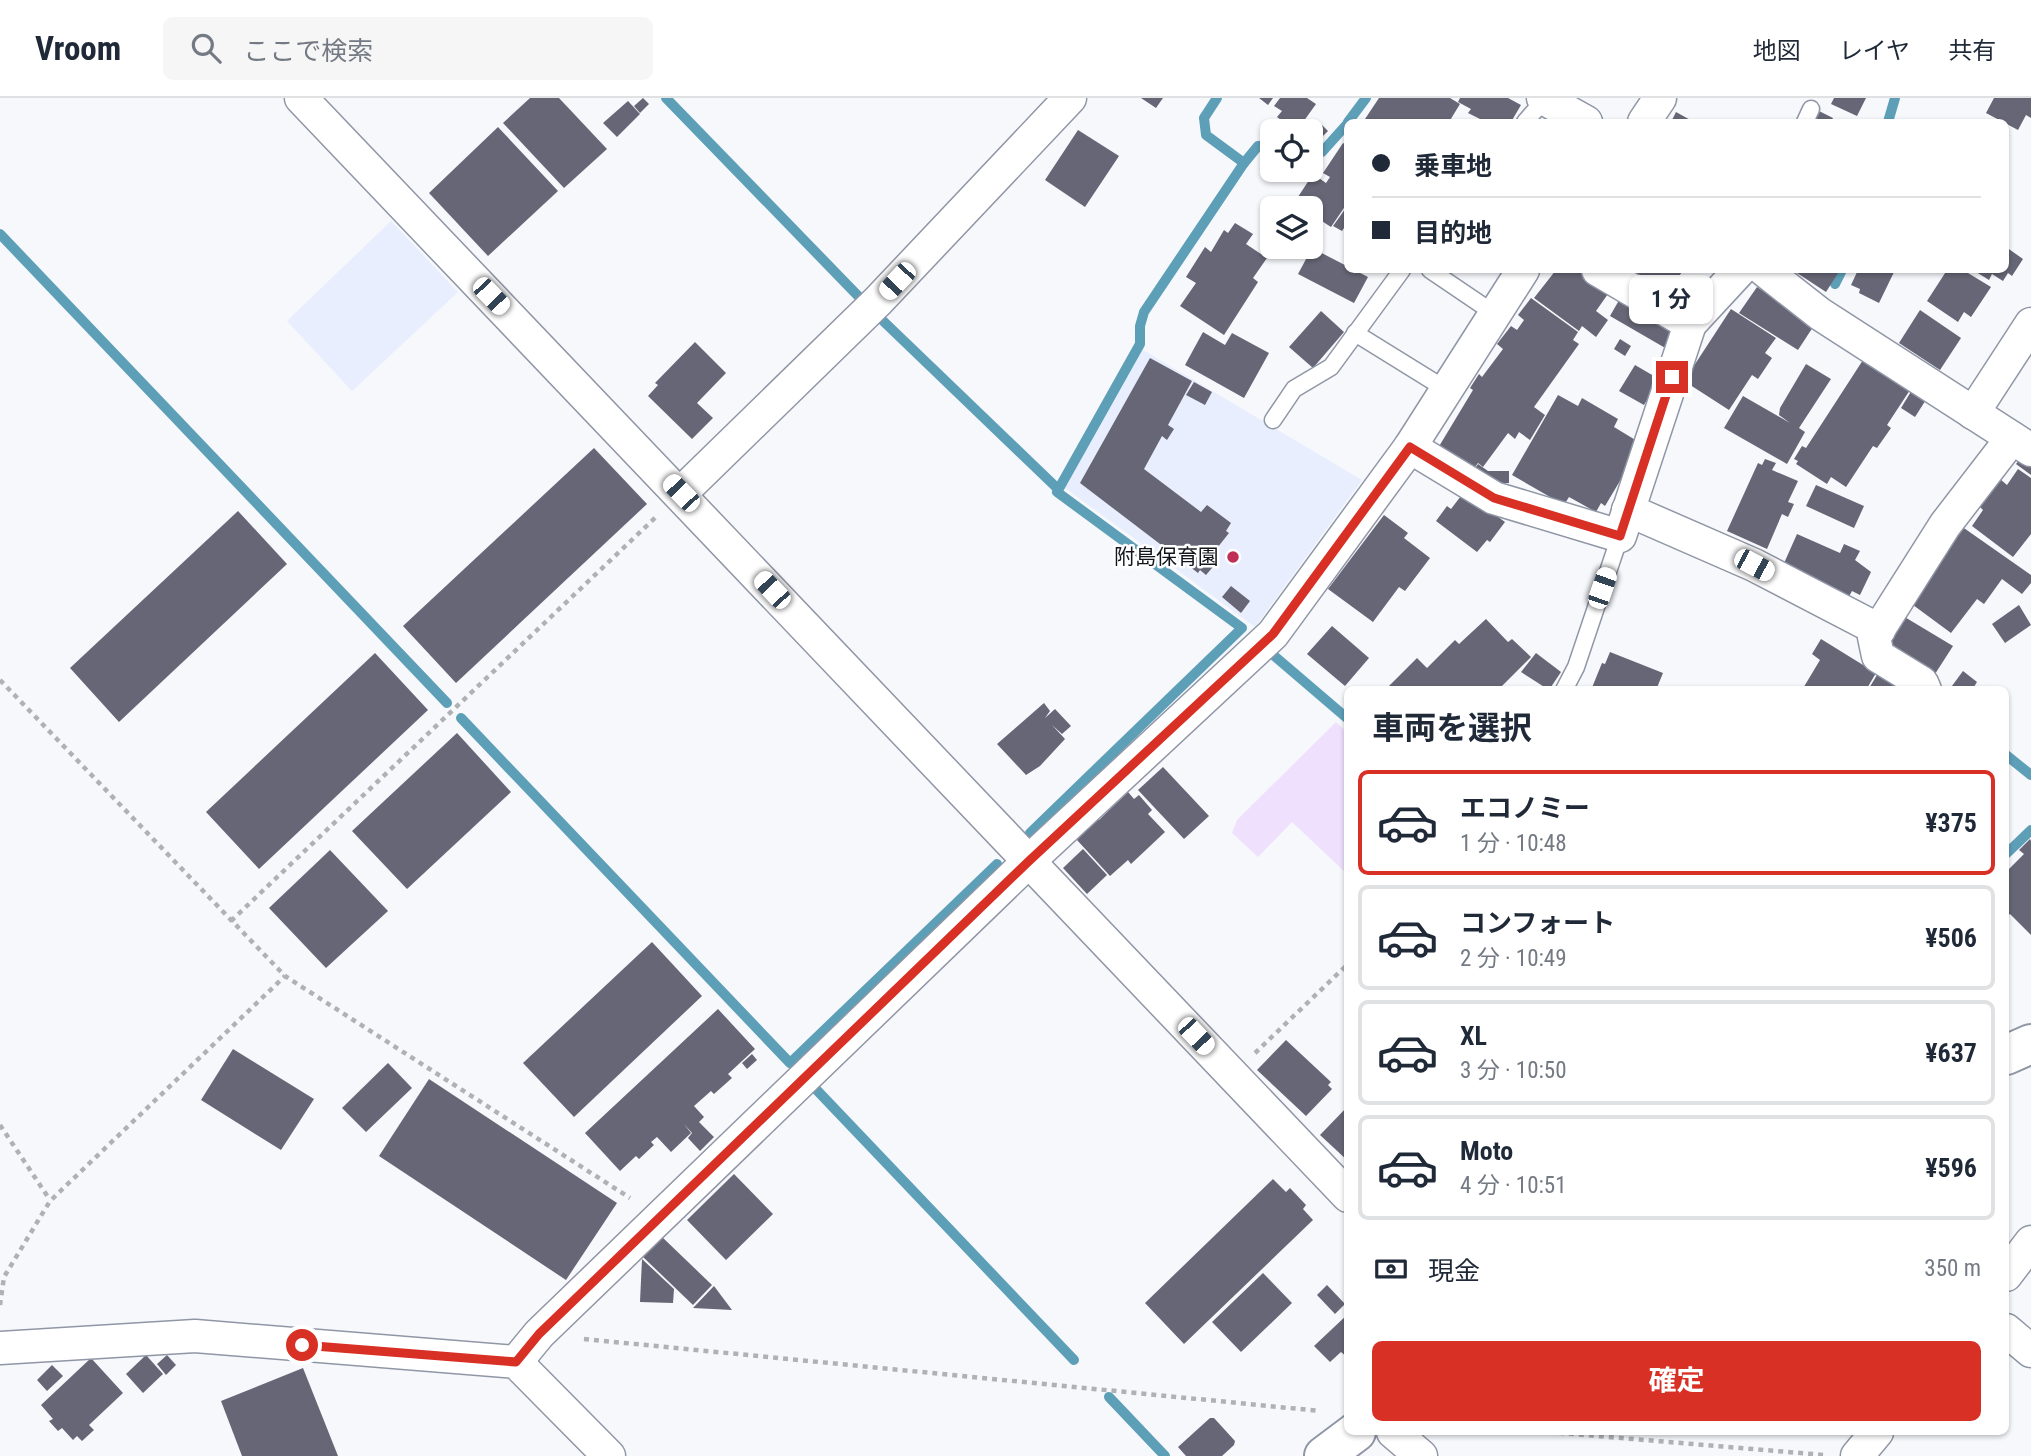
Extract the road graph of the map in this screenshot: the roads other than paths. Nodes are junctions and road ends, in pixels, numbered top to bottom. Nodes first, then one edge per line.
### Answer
1 (301, 98) edge
2 (1070, 98) edge
3 (1544, 98) edge
4 (1660, 98) edge
5 (1527, 119) edge
6 (1581, 119) edge
7 (1646, 119) edge
8 (1400, 273) edge
9 (1434, 273) edge
10 (1521, 273) edge
11 (1603, 273) edge
12 (1737, 273) edge
13 (1768, 273) edge
14 (1495, 314) junction
15 (1690, 324) junction
16 (2031, 324) edge
17 (1355, 333) junction
18 (1447, 390) junction
19 (1973, 413) junction
20 (1273, 420) dead end
21 (2022, 444) edge
22 (1410, 447) junction
23 (681, 493) junction
24 (1624, 523) junction
25 (1879, 630) junction
26 (1566, 686) edge
27 (1923, 686) edge
28 (1029, 861) junction
29 (2031, 1044) edge
30 (2009, 1054) edge
31 (1344, 1192) edge
32 (2031, 1242) edge
33 (2009, 1271) edge
34 (2009, 1333) edge
35 (0, 1348) edge
36 (2031, 1351) edge
37 (516, 1362) junction
38 (1344, 1424) edge
39 (1396, 1435) edge
40 (1874, 1435) edge
41 (609, 1456) edge
42 (1324, 1456) edge
43 (1421, 1456) edge
44 (1857, 1456) edge

1 - 23 street
2 - 23 street
3 - 5 lane
3 - 6 street
4 - 7 street
8 - 17 lane
9 - 14 lane
10 - 14 street
11 - 15 street
12 - 15 street
13 - 19 street
14 - 18 street
15 - 24 street
16 - 19 street
17 - 18 lane
17 - 20 lane
18 - 22 street
19 - 21 street
21 - 25 street
22 - 24 street
22 - 28 street
23 - 28 street
24 - 25 street
24 - 26 lane
25 - 27 street
28 - 31 street
28 - 37 street
29 - 30 main road
32 - 33 street
34 - 36 street
35 - 37 street
37 - 41 street
38 - 42 main road
39 - 43 street
40 - 44 street

